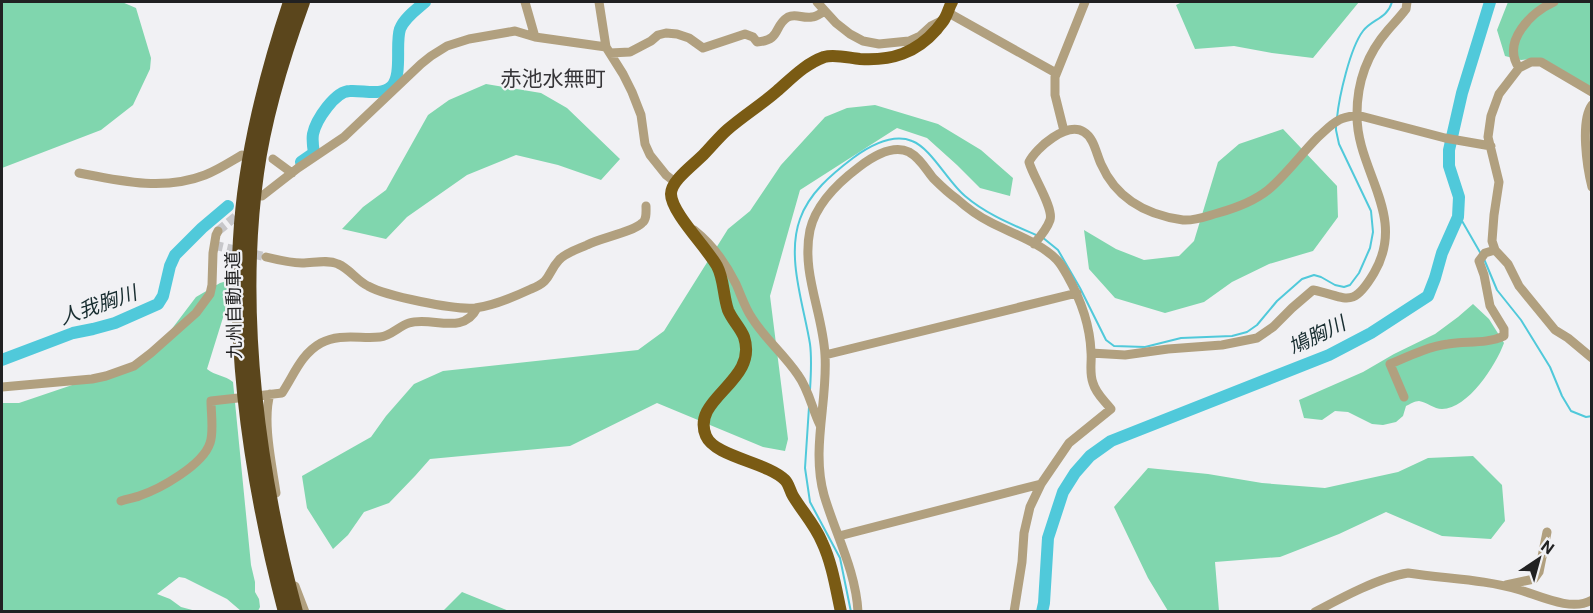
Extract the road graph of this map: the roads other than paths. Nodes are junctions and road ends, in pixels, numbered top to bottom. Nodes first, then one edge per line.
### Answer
1 (290, 2) edge
2 (303, 2) edge
3 (525, 2) edge
4 (599, 2) edge
5 (818, 2) edge
6 (1085, 2) edge
7 (1407, 2) edge
8 (1554, 2) edge
9 (825, 11) junction
10 (948, 11) edge
11 (535, 37) junction
12 (608, 50) junction
13 (1518, 68) junction
14 (1056, 73) junction
15 (270, 87) junction
16 (1592, 92) edge
17 (1592, 105) edge
18 (1356, 115) junction
19 (1064, 131) junction
20 (1491, 146) junction
21 (242, 155) dead end
22 (273, 159) dead end
23 (79, 173) dead end
24 (292, 173) junction
25 (675, 182) junction
26 (1592, 187) edge
27 (262, 196) dead end
28 (646, 206) dead end
29 (685, 223) junction
30 (218, 231) tunnel mouth
31 (1034, 244) junction
32 (1495, 250) junction
33 (266, 257) tunnel mouth
34 (1077, 293) junction
35 (477, 308) junction
36 (245, 318) junction
37 (1091, 353) junction
38 (825, 355) junction
39 (1592, 358) edge
40 (2, 387) edge
41 (268, 394) junction
42 (1404, 397) dead end
43 (821, 427) junction
44 (1041, 484) junction
45 (121, 501) dead end
46 (1547, 532) dead end
47 (839, 536) junction
48 (1504, 586) junction
49 (1592, 600) edge
50 (285, 612) edge
51 (296, 612) edge
52 (305, 612) edge
53 (841, 612) edge
54 (858, 612) edge
55 (1014, 612) edge
56 (1315, 612) edge

1 - 15 highway, 九州自動車道
2 - 15 highway, 九州自動車道
3 - 11 street
4 - 12 street
5 - 9 street
6 - 14 street
7 - 18 street
8 - 13 street
9 - 10 street
9 - 12 street
10 - 14 street
10 - 25 main road
11 - 12 street
11 - 24 street
12 - 25 street
13 - 16 street
13 - 20 street
14 - 19 street
15 - 36 highway, 九州自動車道
17 - 26 street
18 - 19 street
18 - 20 street
18 - 37 street
19 - 31 street
20 - 32 street
21 - 23 street
22 - 24 street
24 - 27 street
25 - 29 main road
28 - 35 street
29 - 43 street
29 - 53 main road
30 - 40 street
31 - 34 street
31 - 38 street
32 - 39 street
32 - 42 street
33 - 35 street
34 - 37 street
34 - 38 street
35 - 41 street
36 - 50 highway, 九州自動車道
36 - 51 highway, 九州自動車道
37 - 44 street
38 - 43 street
41 - 45 street
41 - 52 street
43 - 47 street
44 - 47 street
44 - 55 street
46 - 48 street
47 - 54 street
48 - 49 street
48 - 56 street

